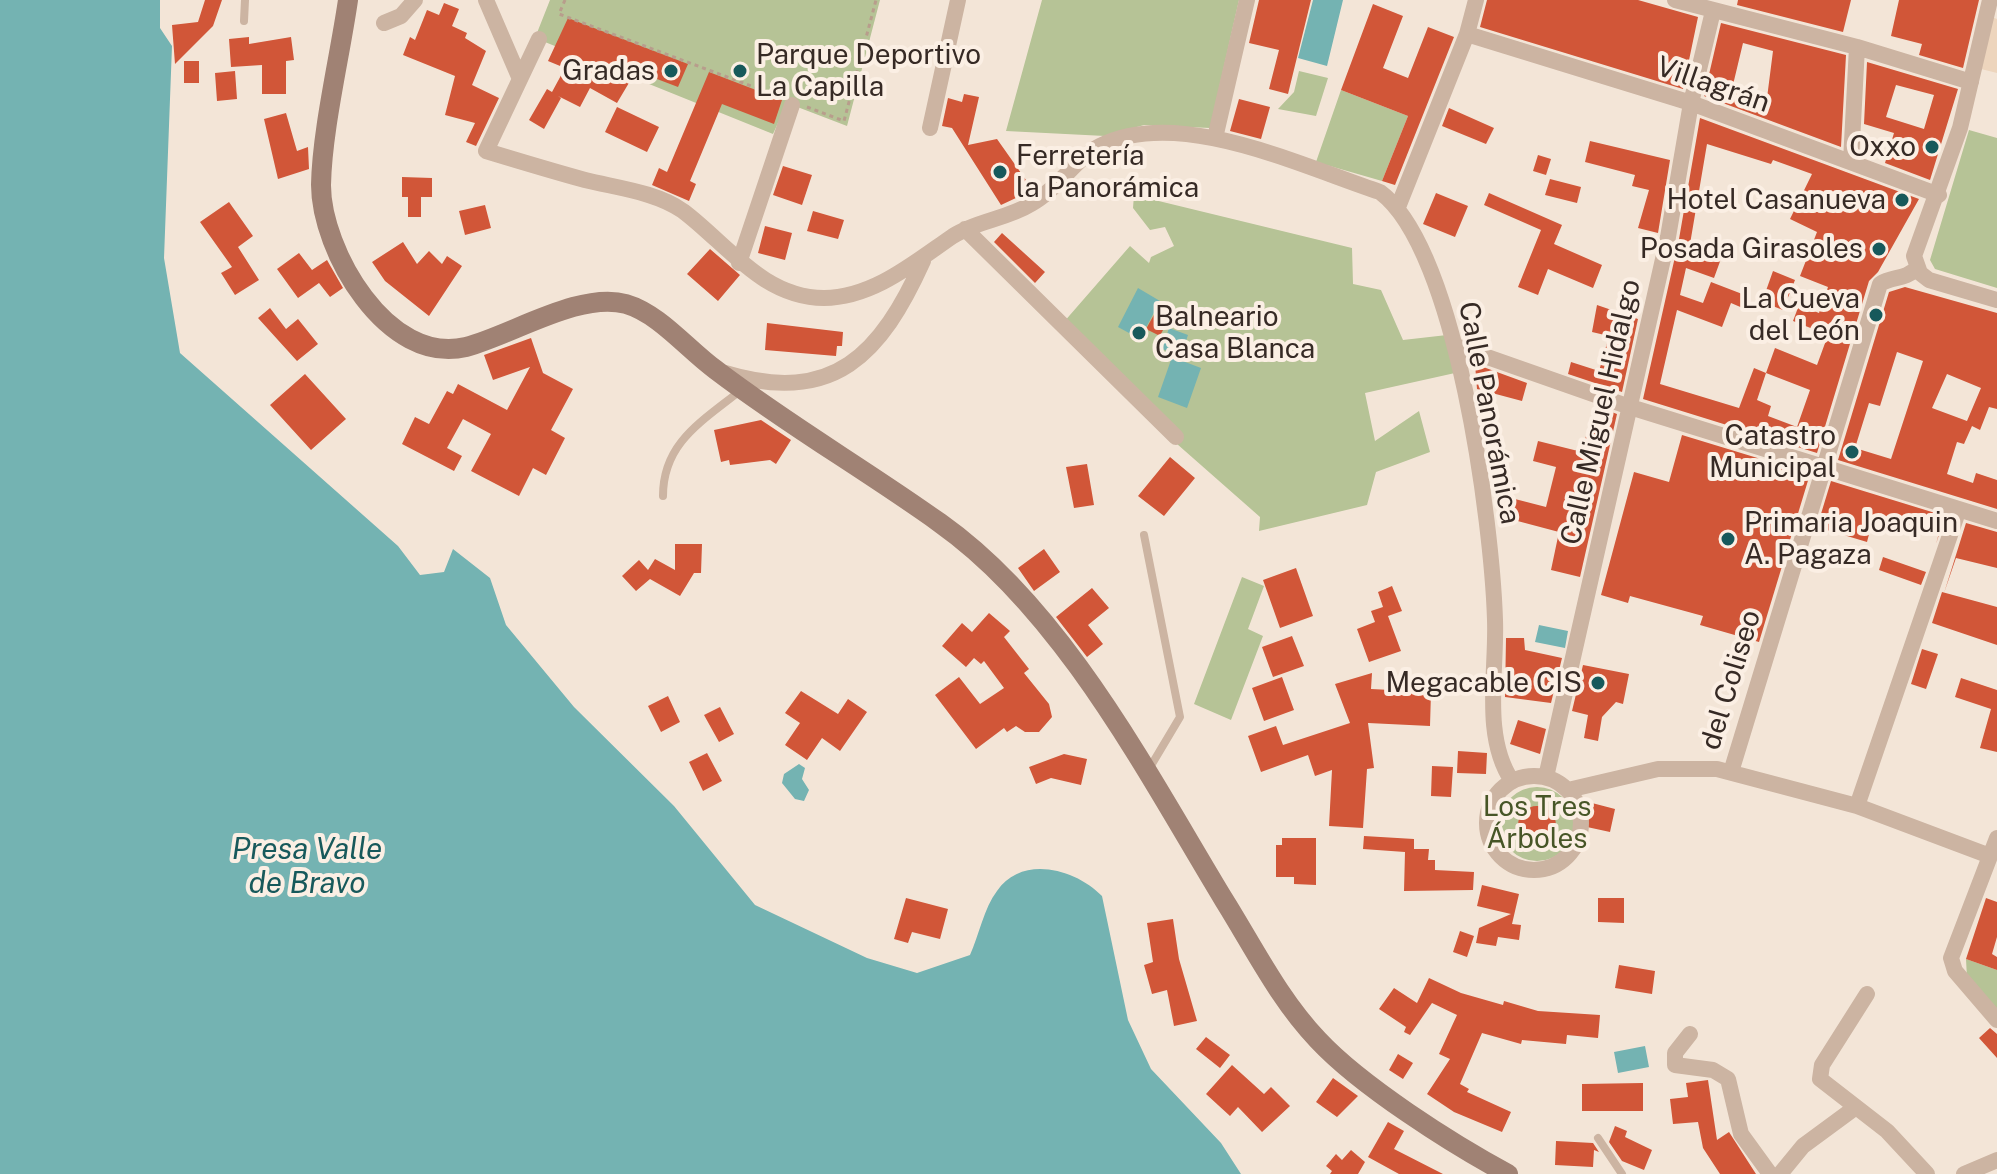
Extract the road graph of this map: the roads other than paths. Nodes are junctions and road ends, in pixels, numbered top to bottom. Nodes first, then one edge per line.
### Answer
1 (245, 0) edge
2 (348, 0) edge
3 (415, 0) edge
4 (486, 0) edge
5 (958, 0) edge
6 (1247, 0) edge
7 (1476, 0) edge
8 (1675, 0) edge
9 (1990, 0) edge
10 (1722, 9) edge
11 (244, 21) dead end
12 (384, 23) dead end
13 (1467, 34) junction
14 (539, 39) dead end
15 (1857, 47) junction
16 (520, 79) junction
17 (1971, 82) junction
18 (792, 103) road end
19 (1691, 103) junction
20 (930, 128) dead end
21 (1215, 138) junction
22 (1851, 161) junction
23 (1939, 195) junction
24 (1398, 207) junction
25 (965, 229) junction
26 (923, 261) junction
27 (739, 263) junction
28 (1917, 268) junction
29 (1997, 300) edge
30 (1456, 346) junction
31 (714, 370) junction
32 (742, 389) junction
33 (1627, 406) junction
34 (1176, 437) dead end
35 (1822, 466) junction
36 (663, 496) dead end
37 (1959, 509) junction
38 (1997, 521) edge
39 (1144, 535) dead end
40 (1731, 772) junction
41 (1146, 773) junction
42 (1546, 777) junction
43 (1512, 781) junction
44 (1568, 790) junction
45 (1857, 806) junction
46 (1997, 838) edge
47 (1990, 856) junction
48 (1867, 994) dead end
49 (1997, 1020) edge
50 (1690, 1034) dead end
51 (1856, 1107) junction
52 (1598, 1138) dead end
53 (1997, 1160) edge
54 (1508, 1174) edge
55 (1622, 1174) edge
56 (1770, 1174) edge
57 (1780, 1174) edge
58 (1927, 1174) edge
59 (1964, 1174) edge

1 - 11 lane
2 - 31 main road
3 - 12 street
4 - 16 street
5 - 20 street
6 - 21 street
7 - 13 street
8 - 10 street
9 - 17 street
10 - 15 street
10 - 19 street, Calle Miguel Hidalgo
13 - 19 street, Villagrán
13 - 24 street
14 - 16 street
15 - 17 street
15 - 22 street
16 - 27 street
17 - 23 street
18 - 27 street
19 - 22 street, Villagrán
19 - 33 street, Calle Miguel Hidalgo
21 - 24 street
21 - 25 street
22 - 23 street, Villagrán
23 - 28 street
24 - 30 street, Calle Panorámica
25 - 26 street
25 - 34 street
26 - 27 street
26 - 31 street
28 - 29 street
28 - 35 street, del Coliseo
30 - 33 street
30 - 43 street, Calle Panorámica
31 - 32 main road
32 - 36 lane
32 - 41 main road
33 - 35 street
33 - 42 street, Calle Miguel Hidalgo
35 - 37 street
35 - 40 street, del Coliseo
37 - 38 street
37 - 45 street
39 - 41 lane
40 - 44 street
40 - 45 street
41 - 54 main road
42 - 43 street
42 - 44 street
43 - 44 street
45 - 47 street
46 - 47 street
47 - 49 street
48 - 51 street
50 - 56 street
51 - 57 street
51 - 58 street
52 - 55 lane
53 - 59 street

